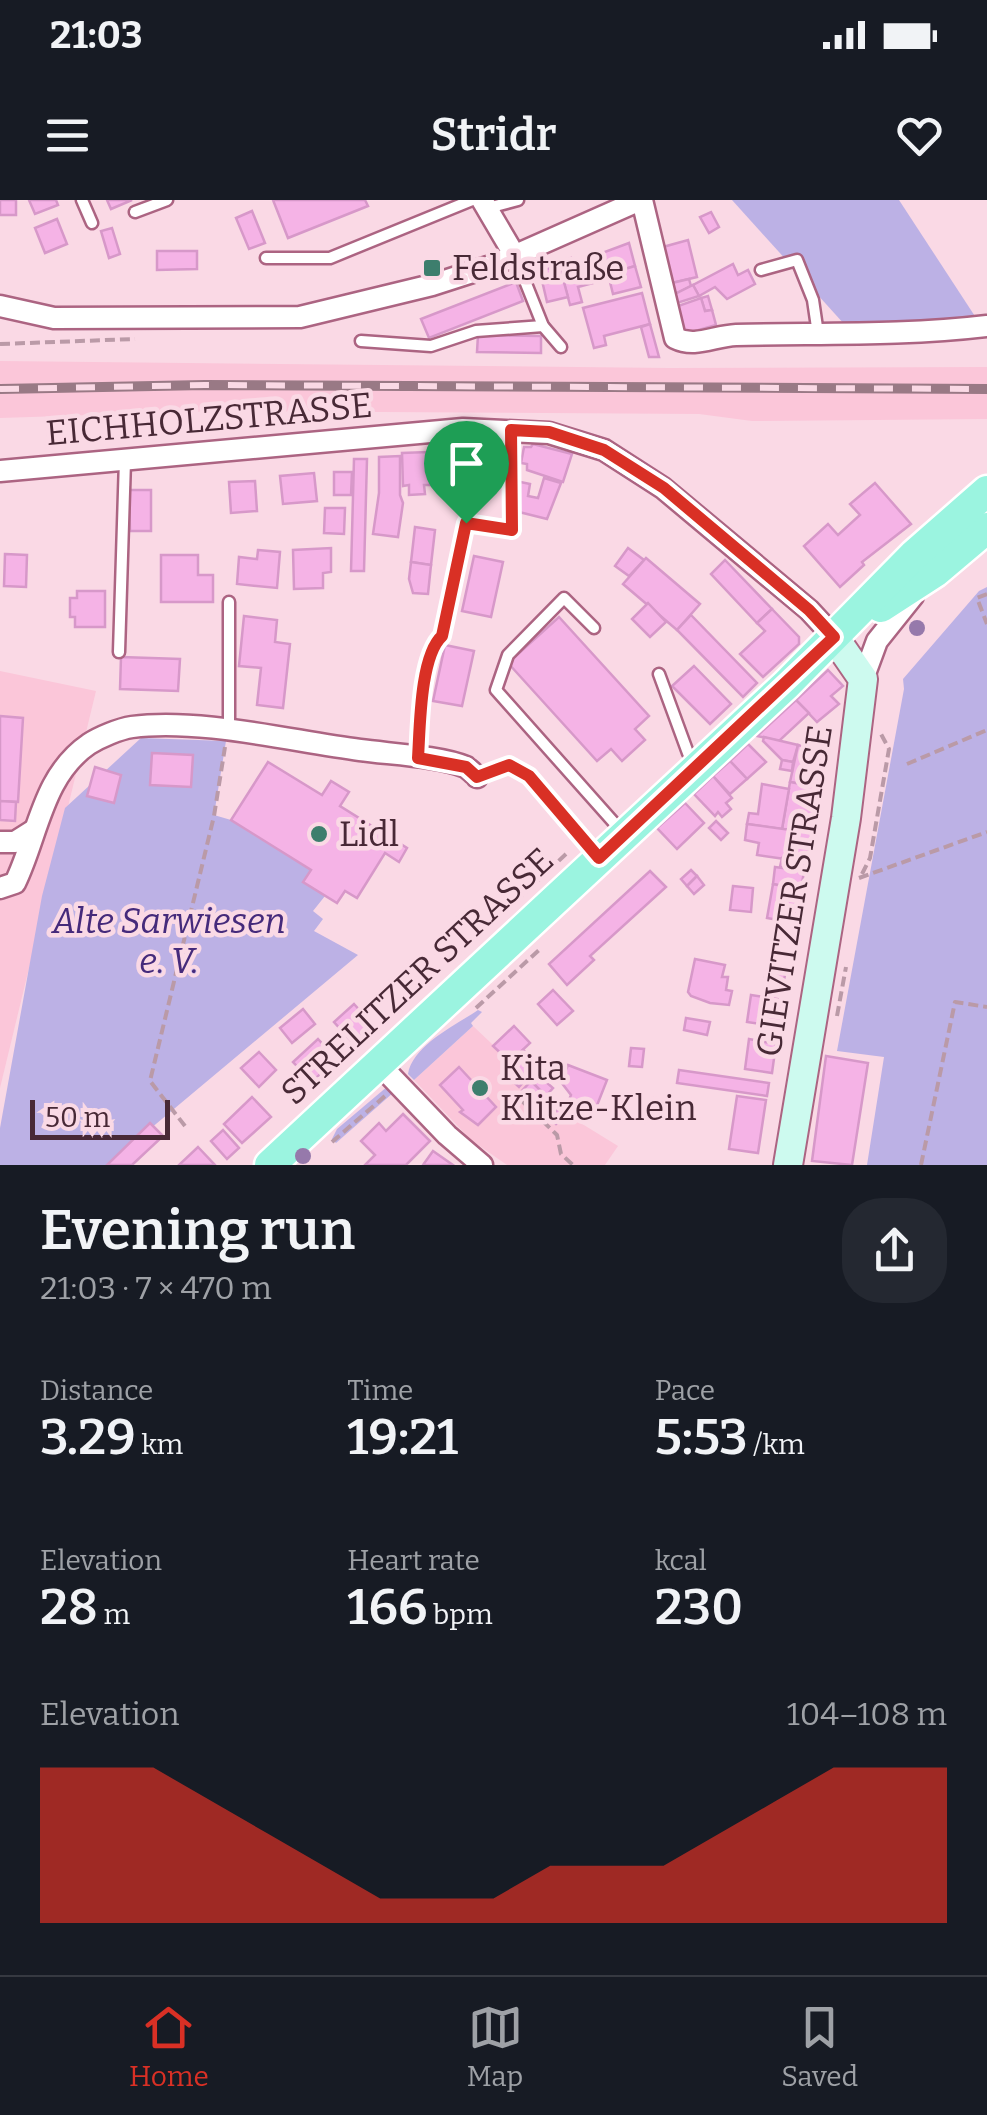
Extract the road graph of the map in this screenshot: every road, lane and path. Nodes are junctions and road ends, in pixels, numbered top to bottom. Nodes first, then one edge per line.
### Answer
1 (82, 200) edge
2 (167, 200) edge
3 (518, 200) edge
4 (641, 200) edge
5 (480, 203) edge
6 (135, 212) dead end
7 (92, 223) dead end
8 (516, 256) junction
9 (266, 258) dead end
10 (761, 270) dead end
11 (0, 306) edge
12 (543, 326) junction
13 (987, 326) edge
14 (818, 335) junction
15 (361, 341) dead end
16 (561, 347) dead end
17 (511, 430) junction
18 (125, 459) junction
19 (0, 471) edge
20 (987, 491) edge
21 (987, 528) edge
22 (935, 572) junction
23 (987, 594) edge
24 (229, 602) dead end
25 (987, 624) edge
26 (594, 628) dead end
27 (834, 637) junction
28 (119, 652) dead end
29 (659, 674) dead end
30 (864, 678) junction
31 (866, 720) junction
32 (987, 730) edge
33 (229, 732) junction
34 (418, 758) junction
35 (907, 764) dead end
36 (698, 766) junction
37 (477, 777) joint
38 (34, 830) junction
39 (987, 832) edge
40 (624, 834) junction
41 (0, 842) edge
42 (599, 858) junction
43 (0, 888) edge
44 (848, 954) dead end
45 (987, 1007) edge
46 (810, 1039) junction
47 (379, 1064) junction
48 (400, 1087) junction
49 (521, 1100) dead end
50 (185, 1126) dead end
51 (324, 1147) dead end
52 (270, 1165) edge
53 (482, 1165) edge
54 (574, 1165) edge
55 (788, 1165) edge
56 (921, 1165) edge

1 - 7 lane
2 - 6 lane
3 - 5 lane
4 - 8 street
4 - 14 street
5 - 8 street
5 - 9 lane
8 - 11 street
8 - 12 lane
10 - 14 lane
12 - 15 lane
12 - 16 lane
13 - 14 street
17 - 18 street, EICHHOLZSTRASSE
17 - 27 street, EICHHOLZSTRASSE
17 - 34 lane
18 - 19 street, EICHHOLZSTRASSE
18 - 28 lane
20 - 27 main road
21 - 22 main road
22 - 27 main road
22 - 30 street
23 - 25 path
24 - 33 lane
26 - 40 lane
27 - 30 main road
27 - 36 main road, STRELITZER STRASSE
29 - 36 lane
30 - 31 main road, GIEVITZER STRASSE
31 - 39 path
31 - 46 main road, GIEVITZER STRASSE
32 - 35 path
33 - 34 street
33 - 38 street
33 - 50 path
34 - 37 street
36 - 40 main road, STRELITZER STRASSE
37 - 42 path
38 - 41 street
38 - 43 street
40 - 42 main road, STRELITZER STRASSE
42 - 47 main road, STRELITZER STRASSE
44 - 46 path
45 - 56 path
46 - 55 main road, GIEVITZER STRASSE
47 - 48 street
47 - 52 main road, STRELITZER STRASSE
48 - 51 path
48 - 53 street
49 - 54 path

